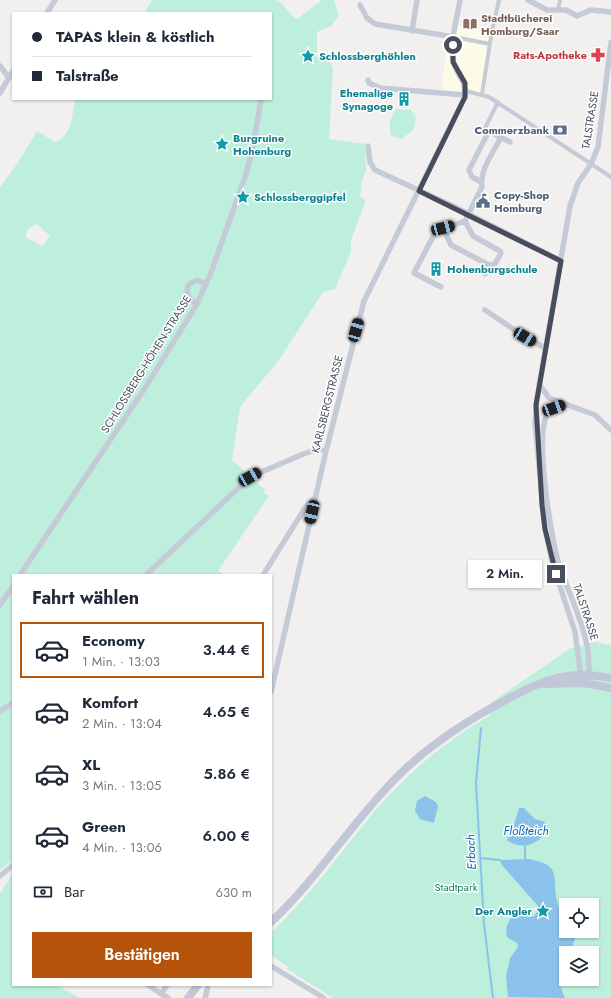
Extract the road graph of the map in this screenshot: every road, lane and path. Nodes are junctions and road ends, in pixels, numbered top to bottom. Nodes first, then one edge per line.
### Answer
1 (55, 0) edge
2 (417, 0) edge
3 (460, 0) edge
4 (499, 0) edge
5 (528, 0) edge
6 (560, 0) edge
7 (360, 5) dead end
8 (558, 9) junction
9 (49, 12) edge
10 (611, 12) edge
11 (412, 31) junction
12 (454, 37) junction
13 (611, 42) edge
14 (490, 44) junction
15 (0, 66) edge
16 (12, 73) edge
17 (9, 78) junction
18 (368, 80) dead end
19 (0, 93) edge
20 (465, 93) junction
21 (482, 94) junction
22 (261, 100) edge
23 (498, 102) junction
24 (484, 128) dead end
25 (501, 137) junction
26 (510, 142) dead end
27 (368, 146) dead end
28 (591, 164) junction
29 (611, 177) edge
30 (481, 182) junction
31 (419, 191) junction
32 (468, 214) junction
33 (465, 221) junction
34 (443, 228) junction
35 (561, 261) junction
36 (489, 265) junction
37 (485, 274) dead end
38 (206, 284) junction
39 (441, 287) dead end
40 (197, 304) junction
41 (485, 310) dead end
42 (545, 348) junction
43 (540, 384) junction
44 (563, 404) junction
45 (611, 430) edge
46 (326, 451) junction
47 (316, 498) junction
48 (21, 574) edge
49 (147, 574) edge
50 (264, 574) edge
51 (12, 587) edge
52 (0, 605) edge
53 (580, 674) junction
54 (589, 675) junction
55 (609, 678) edge
56 (584, 683) junction
57 (537, 685) junction
58 (608, 687) edge
59 (272, 688) edge
60 (12, 704) edge
61 (0, 711) edge
62 (12, 866) edge
63 (0, 876) edge
64 (272, 921) edge
65 (272, 967) edge
66 (149, 986) edge
67 (166, 986) edge
68 (197, 986) edge
69 (208, 986) dead end
70 (161, 994) junction
71 (168, 998) edge
72 (188, 998) edge
73 (205, 998) edge
74 (324, 998) edge

1 - 9 street
2 - 11 street
3 - 12 street
4 - 14 street
5 - 8 street
6 - 8 street
7 - 11 street
8 - 10 street
11 - 12 street
12 - 14 street
12 - 20 street
13 - 28 street, TALSTRASSE
14 - 21 street
15 - 17 street
16 - 17 street
17 - 19 street
18 - 20 street
20 - 21 street
20 - 31 street, KARLSBERGSTRASSE
21 - 23 street
22 - 38 street, SCHLOSSBERG-HÖHEN-STRASSE
23 - 24 street
23 - 28 street
25 - 26 street
25 - 30 street
25 - 30 street
27 - 31 street
28 - 29 street
28 - 35 street, TALSTRASSE
30 - 32 street
31 - 32 street
31 - 46 street, KARLSBERGSTRASSE
32 - 33 street
32 - 35 street
33 - 34 street
33 - 36 street
34 - 36 street
34 - 39 street
35 - 42 street, TALSTRASSE
36 - 37 street
38 - 40 street, SCHLOSSBERG-HÖHEN-STRASSE
38 - 40 street
40 - 48 street, SCHLOSSBERG-HÖHEN-STRASSE
41 - 42 street
42 - 43 street, TALSTRASSE
43 - 44 street
43 - 53 street, TALSTRASSE
44 - 45 street
44 - 54 street, TALSTRASSE
46 - 47 street, KARLSBERGSTRASSE
46 - 49 street
47 - 50 street
47 - 59 street, KARLSBERGSTRASSE
51 - 52 street
53 - 54 main road
53 - 56 street, TALSTRASSE
53 - 57 main road
54 - 55 main road
54 - 56 street
56 - 57 main road
56 - 58 main road
57 - 64 main road
60 - 61 street
62 - 63 street
65 - 74 street
66 - 70 street
67 - 70 street
68 - 72 main road
69 - 73 street
70 - 71 street

